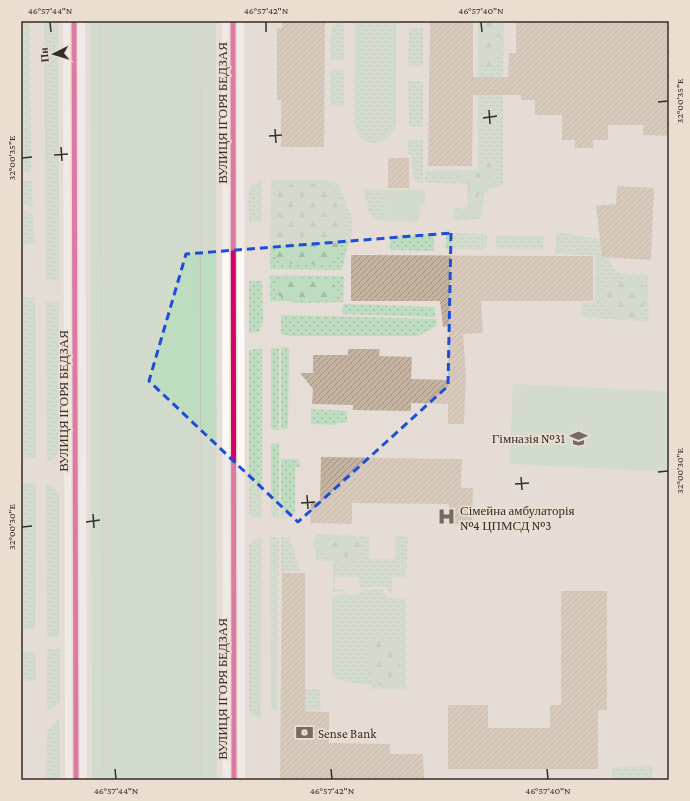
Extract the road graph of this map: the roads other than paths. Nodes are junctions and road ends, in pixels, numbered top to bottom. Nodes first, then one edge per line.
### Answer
1 (74, 21) edge
2 (233, 21) edge
3 (76, 780) edge
4 (234, 780) edge

1 - 3 street, ВУЛИЦЯ ІГОРЯ БЕДЗАЯ
2 - 4 street, ВУЛИЦЯ ІГОРЯ БЕДЗАЯ

